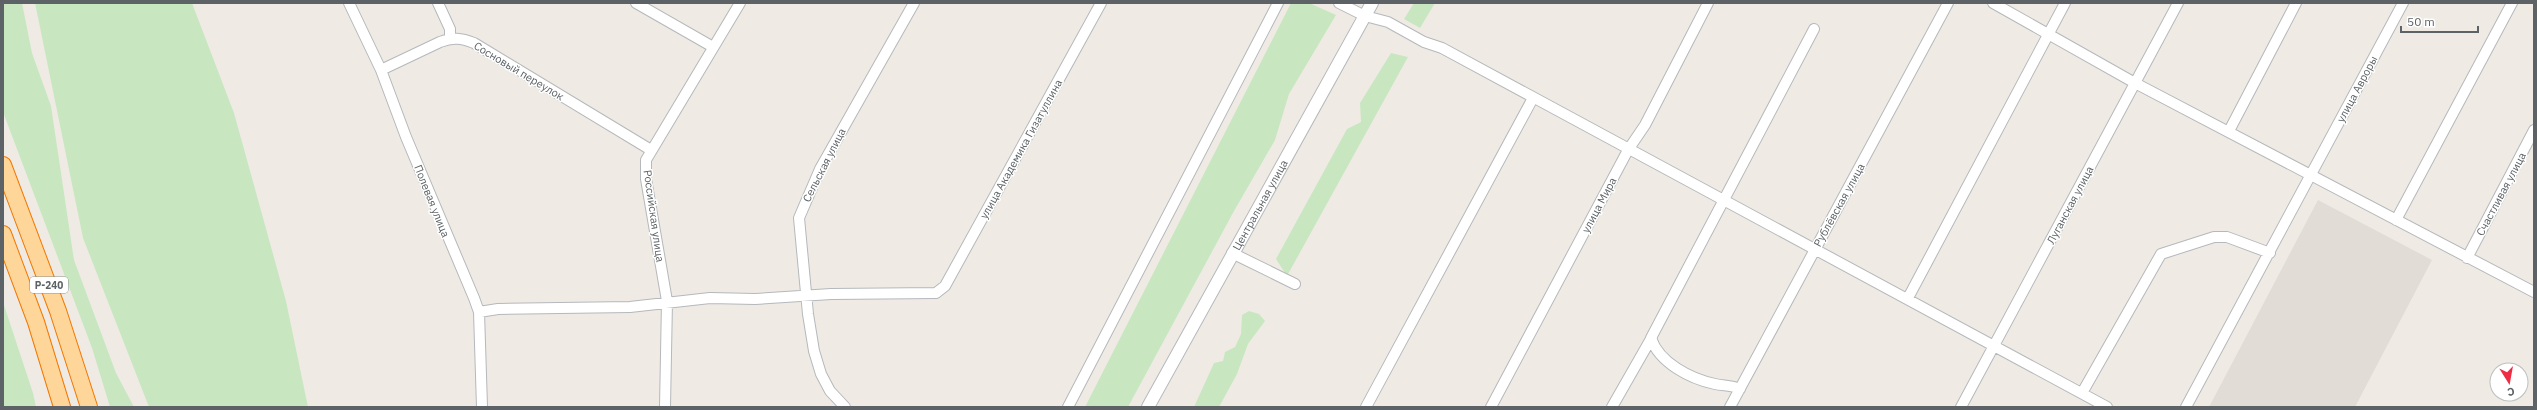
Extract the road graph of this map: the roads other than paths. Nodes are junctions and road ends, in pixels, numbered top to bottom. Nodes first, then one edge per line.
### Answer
1 (349, 3) edge
2 (438, 3) edge
3 (636, 3) edge
4 (740, 3) edge
5 (914, 3) edge
6 (1101, 3) edge
7 (1278, 3) edge
8 (1339, 3) edge
9 (1372, 3) edge
10 (1708, 3) edge
11 (1948, 3) edge
12 (1993, 3) edge
13 (2066, 3) edge
14 (2178, 3) edge
15 (2296, 3) edge
16 (2403, 3) edge
17 (2512, 3) edge
18 (1365, 16) junction
19 (1814, 29) dead end
20 (2049, 34) junction
21 (450, 38) junction
22 (713, 47) junction
23 (381, 70) junction
24 (2135, 83) junction
25 (1533, 98) junction
26 (2534, 130) edge
27 (2229, 131) junction
28 (651, 150) junction
29 (1628, 150) junction
30 (3, 165) edge
31 (2312, 175) junction
32 (1723, 199) junction
33 (2396, 220) junction
34 (3, 234) edge
35 (1815, 248) junction
36 (1232, 253) junction
37 (2270, 253) junction
38 (2467, 258) junction
39 (1294, 284) dead end
40 (2534, 292) edge
41 (807, 297) junction
42 (1908, 298) junction
43 (667, 301) junction
44 (479, 312) junction
45 (1652, 337) junction
46 (1994, 345) junction
47 (1740, 389) junction
48 (2082, 393) junction
49 (62, 407) edge
50 (89, 407) edge
51 (482, 407) edge
52 (664, 407) edge
53 (845, 407) edge
54 (1068, 407) edge
55 (1148, 407) edge
56 (1366, 407) edge
57 (1491, 407) edge
58 (1612, 407) edge
59 (1730, 407) edge
60 (1960, 407) edge
61 (2107, 407) edge
62 (2186, 407) edge

1 - 23 street, Полевая улица
2 - 21 street
3 - 22 street
4 - 22 street, Российская улица
5 - 41 street, Сельская улица
6 - 41 street, улица Академика Гизатуллина
7 - 54 street
8 - 18 street
9 - 18 street, Центральная улица
10 - 29 street, улица Мира
11 - 35 street, Рублёвская улица
12 - 20 street
13 - 20 street
14 - 24 street, Луганская улица
15 - 27 street
16 - 31 street, улица Авроры
17 - 33 street
18 - 25 street
18 - 36 street, Центральная улица
19 - 32 street
20 - 24 street
20 - 42 street
21 - 23 street
21 - 28 street, Сосновый переулок
22 - 28 street, Российская улица
23 - 44 street, Полевая улица
24 - 27 street
24 - 46 street, Луганская улица
25 - 29 street
25 - 56 street
26 - 38 street, Счастливая улица
27 - 31 street
28 - 43 street, Российская улица
29 - 32 street
29 - 57 street, улица Мира
30 - 50 highway, Р-240
31 - 33 street
31 - 37 street, улица Авроры
32 - 35 street
32 - 45 street
33 - 38 street
34 - 49 highway, Р-240
35 - 42 street
35 - 47 street, Рублёвская улица
36 - 39 street
36 - 55 street, Центральная улица
37 - 48 street
37 - 62 street, улица Авроры
38 - 40 street
41 - 43 street
41 - 53 street, Сельская улица
42 - 46 street
43 - 44 street
43 - 52 street, Российская улица
44 - 51 street, Полевая улица
45 - 47 street
45 - 58 street
46 - 48 street
46 - 60 street, Луганская улица
47 - 59 street, Рублёвская улица
48 - 61 street

